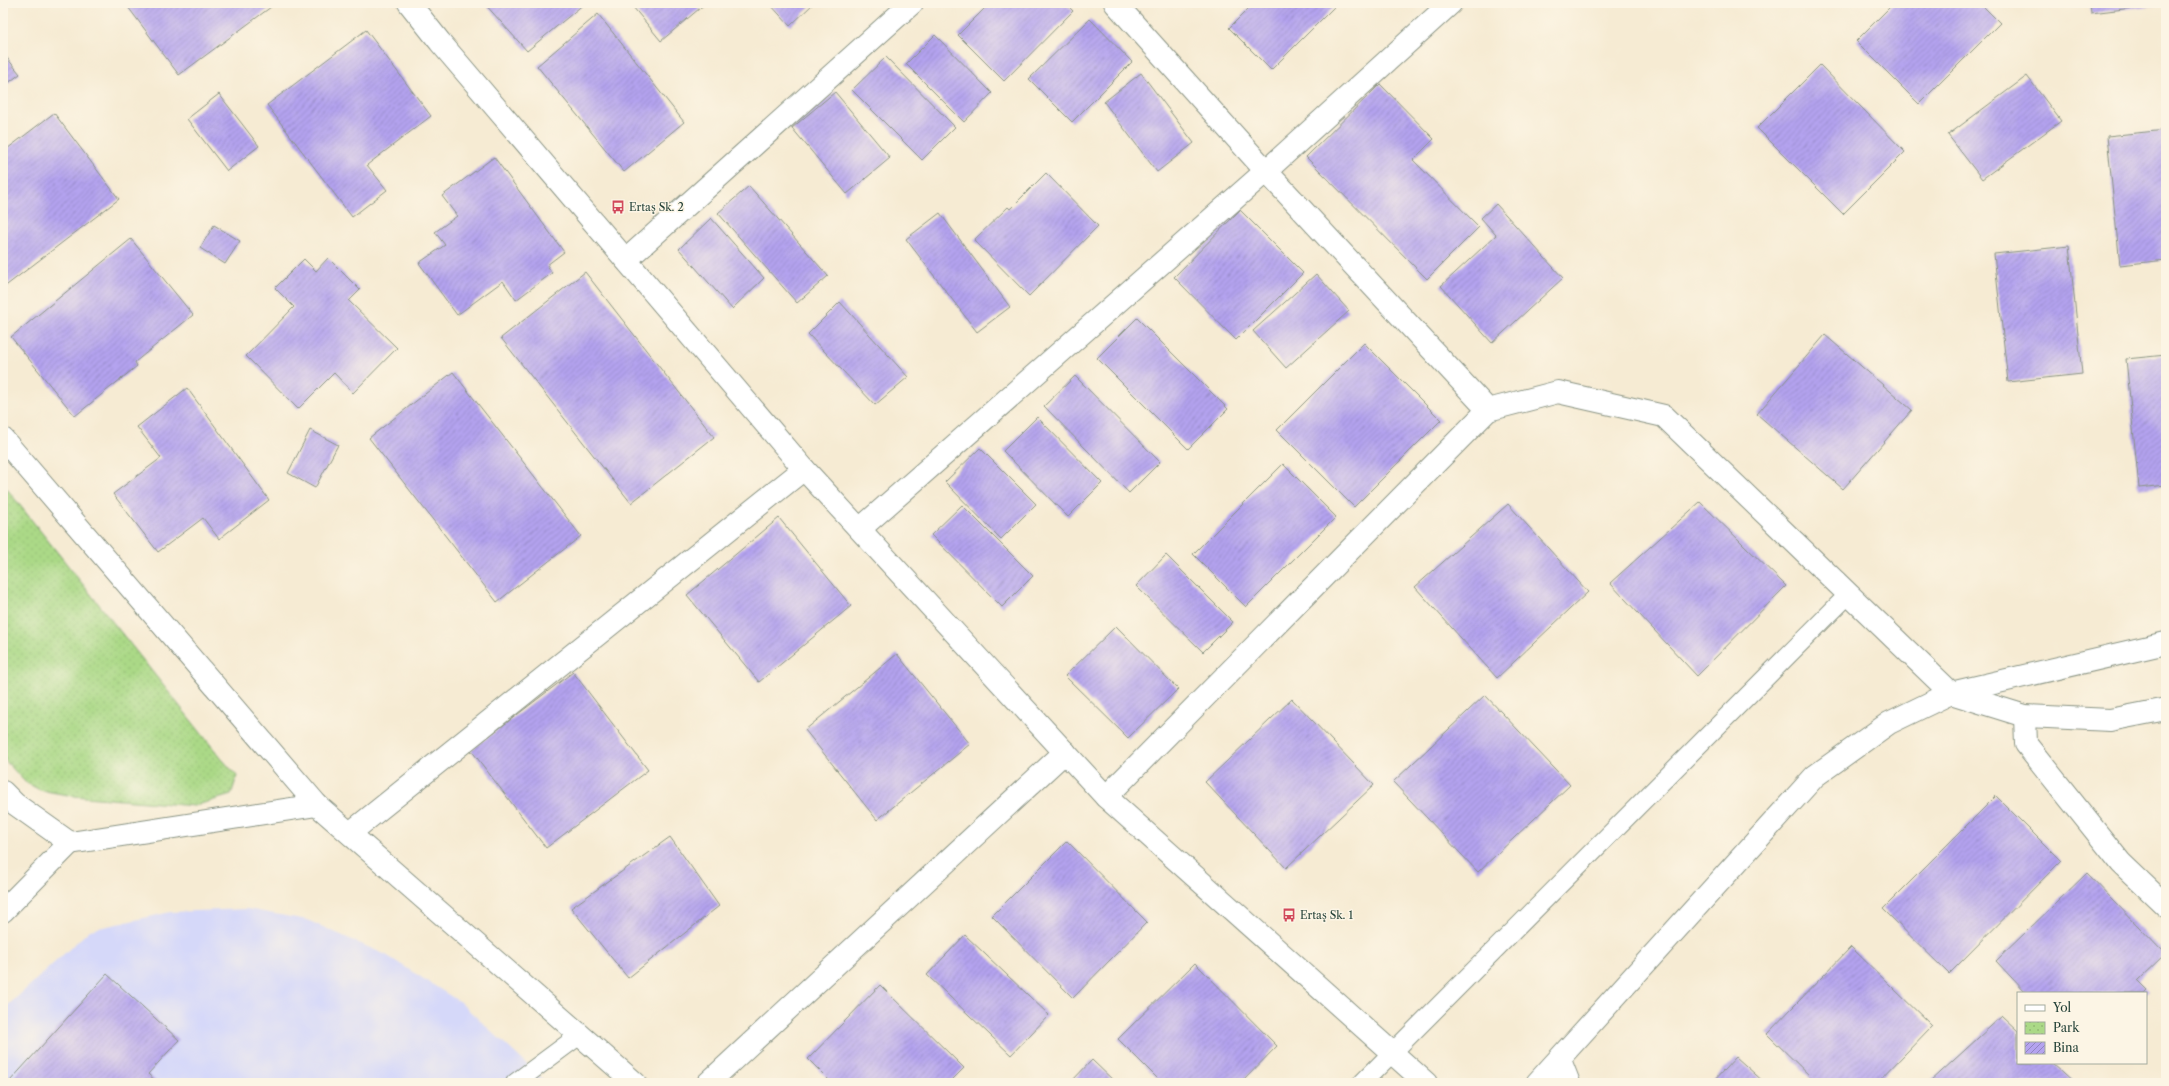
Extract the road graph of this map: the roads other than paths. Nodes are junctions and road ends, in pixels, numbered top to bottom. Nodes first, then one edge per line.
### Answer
1 (409, 3) edge
2 (912, 3) edge
3 (1115, 3) edge
4 (1451, 3) edge
5 (1266, 171) junction
6 (626, 260) junction
7 (1488, 410) junction
8 (3, 439) edge
9 (804, 469) junction
10 (861, 528) junction
11 (1849, 594) junction
12 (2166, 643) edge
13 (1951, 693) junction
14 (2166, 709) edge
15 (2025, 716) junction
16 (1065, 752) junction
17 (3, 792) edge
18 (1106, 797) junction
19 (317, 805) junction
20 (350, 833) junction
21 (70, 844) junction
22 (2166, 906) edge
23 (3, 911) edge
24 (580, 1034) junction
25 (1393, 1054) junction
26 (1560, 1060) junction
27 (515, 1083) edge
28 (635, 1083) edge
29 (708, 1083) edge
30 (1362, 1083) edge
31 (1426, 1083) edge
32 (1537, 1083) edge
33 (1569, 1083) edge

1 - 6 street
2 - 6 street
3 - 5 street
4 - 5 street
5 - 7 street
5 - 10 street
6 - 9 street
7 - 11 street
7 - 18 street
8 - 19 street
9 - 10 street
9 - 20 street
10 - 16 street
11 - 13 street
11 - 25 lane
12 - 13 street
13 - 15 street
13 - 26 street
14 - 15 street
15 - 22 street
16 - 18 street
16 - 29 street
17 - 21 street
18 - 25 street
19 - 20 street
19 - 21 street
20 - 24 street
21 - 23 street
24 - 27 lane
24 - 28 street
25 - 30 lane
25 - 31 street
26 - 32 street
26 - 33 street

